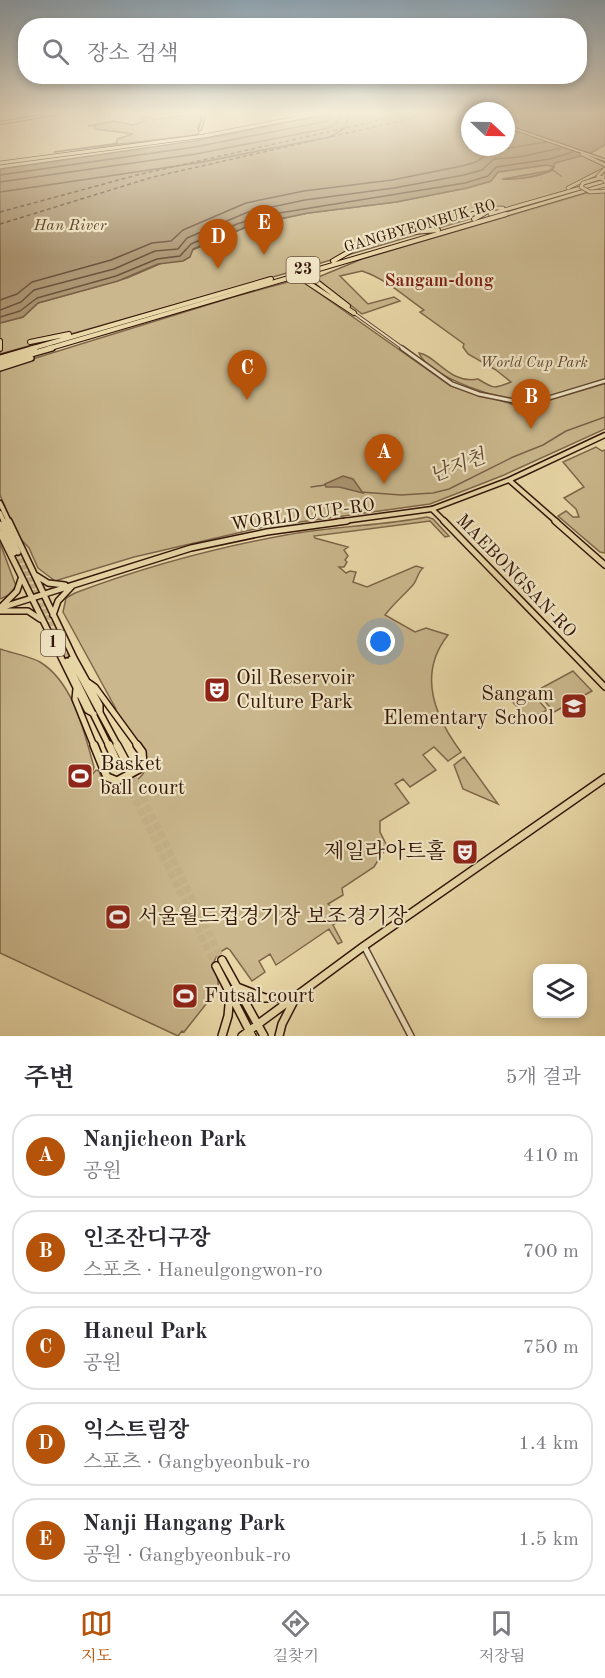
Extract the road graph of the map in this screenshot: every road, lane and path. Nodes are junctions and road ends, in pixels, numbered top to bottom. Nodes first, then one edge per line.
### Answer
1 (604, 163) edge
2 (605, 184) edge
3 (548, 197) junction
4 (503, 208) dead end
5 (515, 214) dead end
6 (474, 219) junction
7 (465, 226) junction
8 (438, 230) junction
9 (413, 232) dead end
10 (359, 246) dead end
11 (353, 260) junction
12 (333, 261) junction
13 (314, 274) junction
14 (301, 278) junction
15 (259, 287) junction
16 (341, 303) junction
17 (354, 313) joint
18 (101, 331) junction
19 (0, 341) edge
20 (30, 342) dead end
21 (0, 348) edge
22 (0, 358) edge
23 (0, 366) edge
24 (605, 381) edge
25 (605, 435) edge
26 (509, 480) junction
27 (0, 503) edge
28 (432, 509) junction
29 (0, 513) edge
30 (0, 524) edge
31 (0, 533) edge
32 (605, 565) edge
33 (34, 574) junction
34 (21, 577) junction
35 (74, 584) junction
36 (43, 594) junction
37 (31, 598) junction
38 (0, 609) edge
39 (53, 615) junction
40 (44, 622) junction
41 (68, 660) tunnel mouth
42 (86, 680) junction
43 (605, 687) edge
44 (76, 689) junction
45 (97, 713) junction
46 (125, 760) tunnel mouth
47 (117, 764) tunnel mouth
48 (605, 778) edge
49 (364, 946) junction
50 (237, 987) junction
51 (230, 994) junction
52 (296, 997) junction
53 (258, 1025) junction
54 (248, 1035) edge
55 (222, 1036) edge
56 (264, 1036) edge
57 (279, 1036) edge
58 (411, 1036) edge

1 - 2 highway, bridge
1 - 3 highway, bridge
2 - 2 highway, bridge
2 - 3 highway, GANGBYEONBUK-RO / 23
2 - 7 highway, GANGBYEONBUK-RO / 23
3 - 6 highway, GANGBYEONBUK-RO / 23
4 - 6 highway
5 - 7 highway
6 - 8 highway, GANGBYEONBUK-RO / 23
7 - 11 highway, GANGBYEONBUK-RO / 23
8 - 9 highway
8 - 12 highway, GANGBYEONBUK-RO / 23
10 - 12 highway
11 - 13 highway
11 - 15 highway, GANGBYEONBUK-RO / 23
12 - 18 highway, GANGBYEONBUK-RO / 23
13 - 14 highway
13 - 16 highway
14 - 15 highway
14 - 16 highway
15 - 18 highway, GANGBYEONBUK-RO / 23
16 - 17 highway
17 - 24 street
18 - 20 highway
18 - 22 highway, GANGBYEONBUK-RO / 23
18 - 23 highway, GANGBYEONBUK-RO / 23
18 - 23 highway
19 - 21 highway
25 - 26 main road, WORLD CUP-RO
26 - 28 main road, WORLD CUP-RO
26 - 32 main road
27 - 33 main road
28 - 35 main road, WORLD CUP-RO
28 - 43 main road, MAEBONGSAN-RO
29 - 30 main road
31 - 34 main road
33 - 35 main road
33 - 36 main road
34 - 37 main road
34 - 38 main road
35 - 36 main road, WORLD CUP-RO
35 - 39 main road
36 - 37 main road, WORLD CUP-RO
36 - 39 main road, 1
37 - 38 main road, WORLD CUP-RO
37 - 40 main road, 1
38 - 40 main road
39 - 42 main road, 1
40 - 44 main road, 1
41 - 45 main road
42 - 44 main road
42 - 45 main road, 1
44 - 45 main road, 1
45 - 46 main road, 1
45 - 47 main road, 1
48 - 49 main road
49 - 52 main road
49 - 58 street
50 - 51 main road
50 - 52 main road
50 - 53 main road
51 - 54 main road
51 - 55 main road
52 - 53 main road
52 - 57 main road
53 - 54 main road
53 - 56 main road

